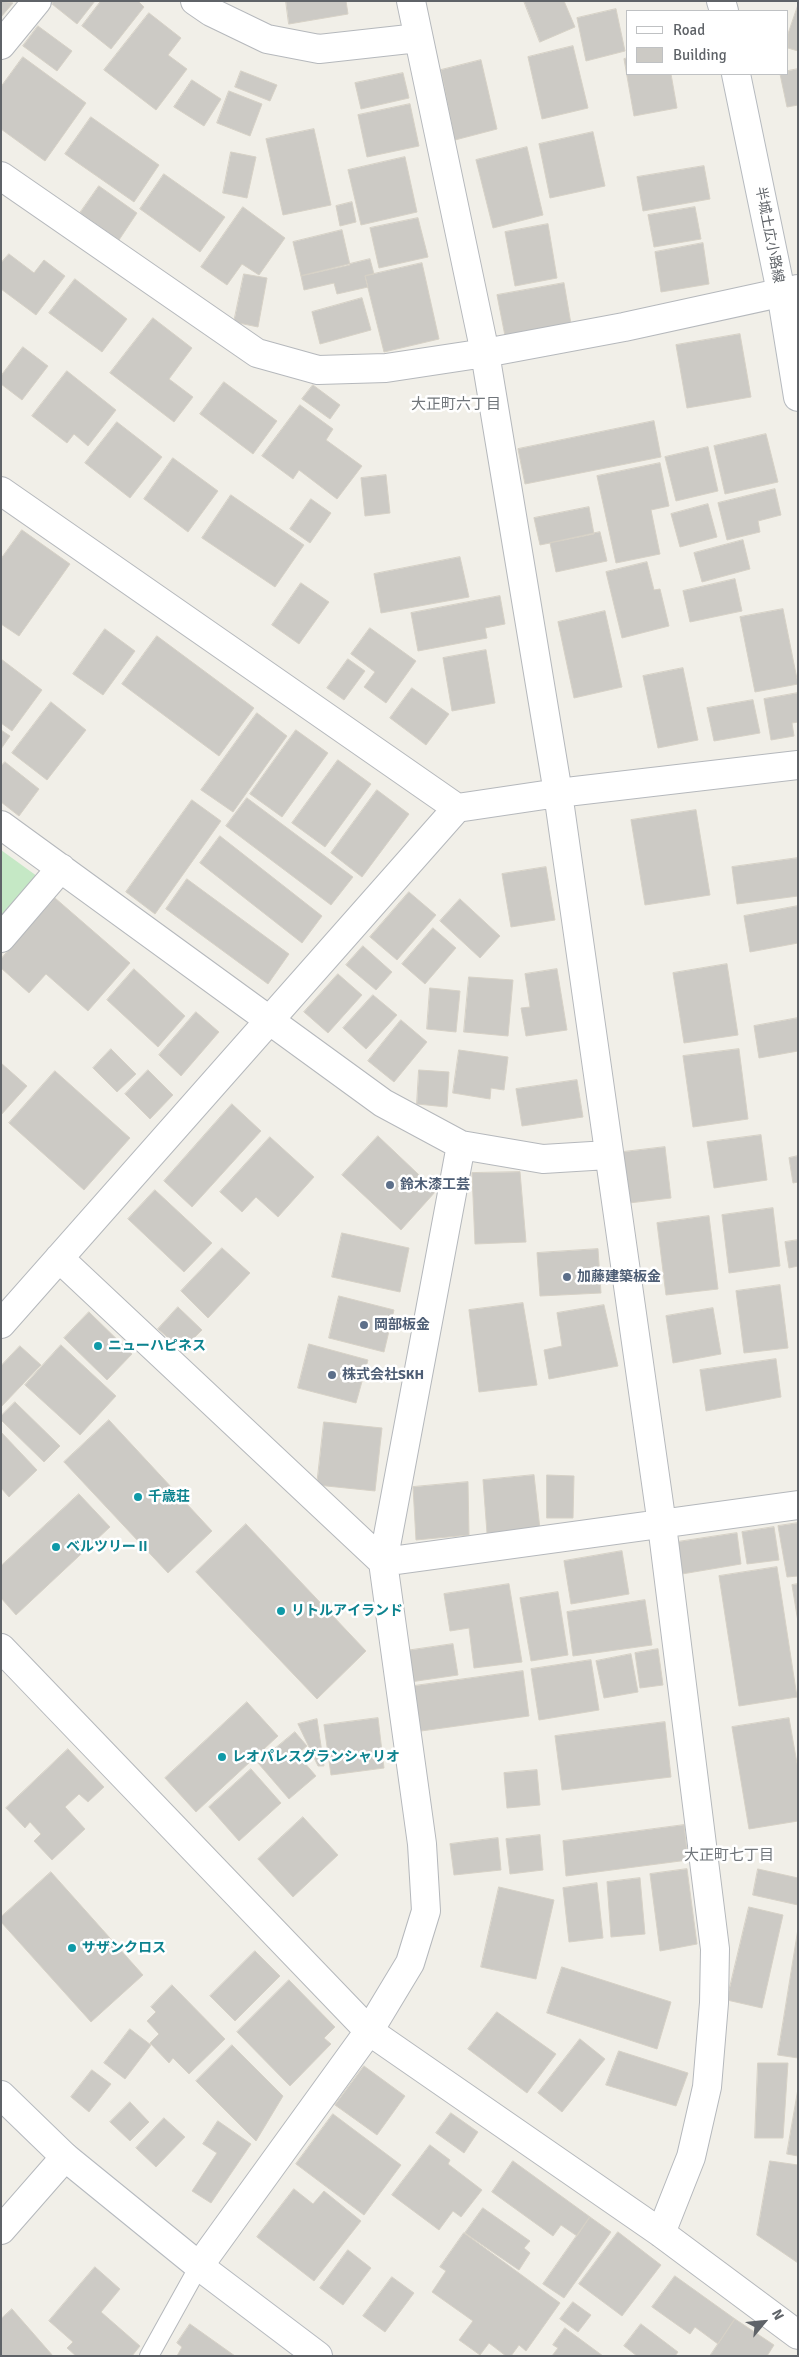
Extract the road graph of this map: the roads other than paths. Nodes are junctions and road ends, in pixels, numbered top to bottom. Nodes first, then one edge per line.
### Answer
1 (37, 1) edge
2 (194, 1) edge
3 (411, 1) edge
4 (418, 38) junction
5 (1, 45) edge
6 (736, 75) edge
7 (1, 176) edge
8 (789, 290) edge
9 (485, 354) junction
10 (798, 397) edge
11 (1, 491) edge
12 (798, 765) edge
13 (558, 793) junction
14 (457, 808) junction
15 (1, 824) edge
16 (61, 868) junction
17 (1, 938) edge
18 (272, 1020) junction
19 (462, 1145) junction
20 (608, 1155) junction
21 (59, 1258) junction
22 (1, 1324) edge
23 (798, 1505) edge
24 (662, 1525) junction
25 (383, 1562) junction
26 (1, 1648) edge
27 (369, 2031) junction
28 (1, 2095) edge
29 (65, 2157) junction
30 (1, 2230) edge
31 (661, 2233) junction
32 (199, 2266) junction
33 (798, 2335) edge
34 (149, 2356) edge
35 (318, 2356) edge

1 - 5 street
2 - 4 street
3 - 4 street
4 - 9 street
6 - 8 street, 半城土広小路線
7 - 9 street
8 - 9 street
8 - 10 street, 半城土広小路線
9 - 13 street
11 - 14 street
12 - 13 street
13 - 14 street
13 - 20 street
14 - 18 street
15 - 16 street
16 - 17 street
16 - 18 street
18 - 19 street
18 - 21 street
19 - 20 street
19 - 25 street
20 - 24 street
21 - 22 street
21 - 25 street
23 - 24 street
24 - 25 street
24 - 31 street
25 - 27 street
26 - 27 street
27 - 31 street
27 - 32 street
28 - 29 street
29 - 30 street
29 - 32 street
31 - 33 street
32 - 34 lane
32 - 35 street

